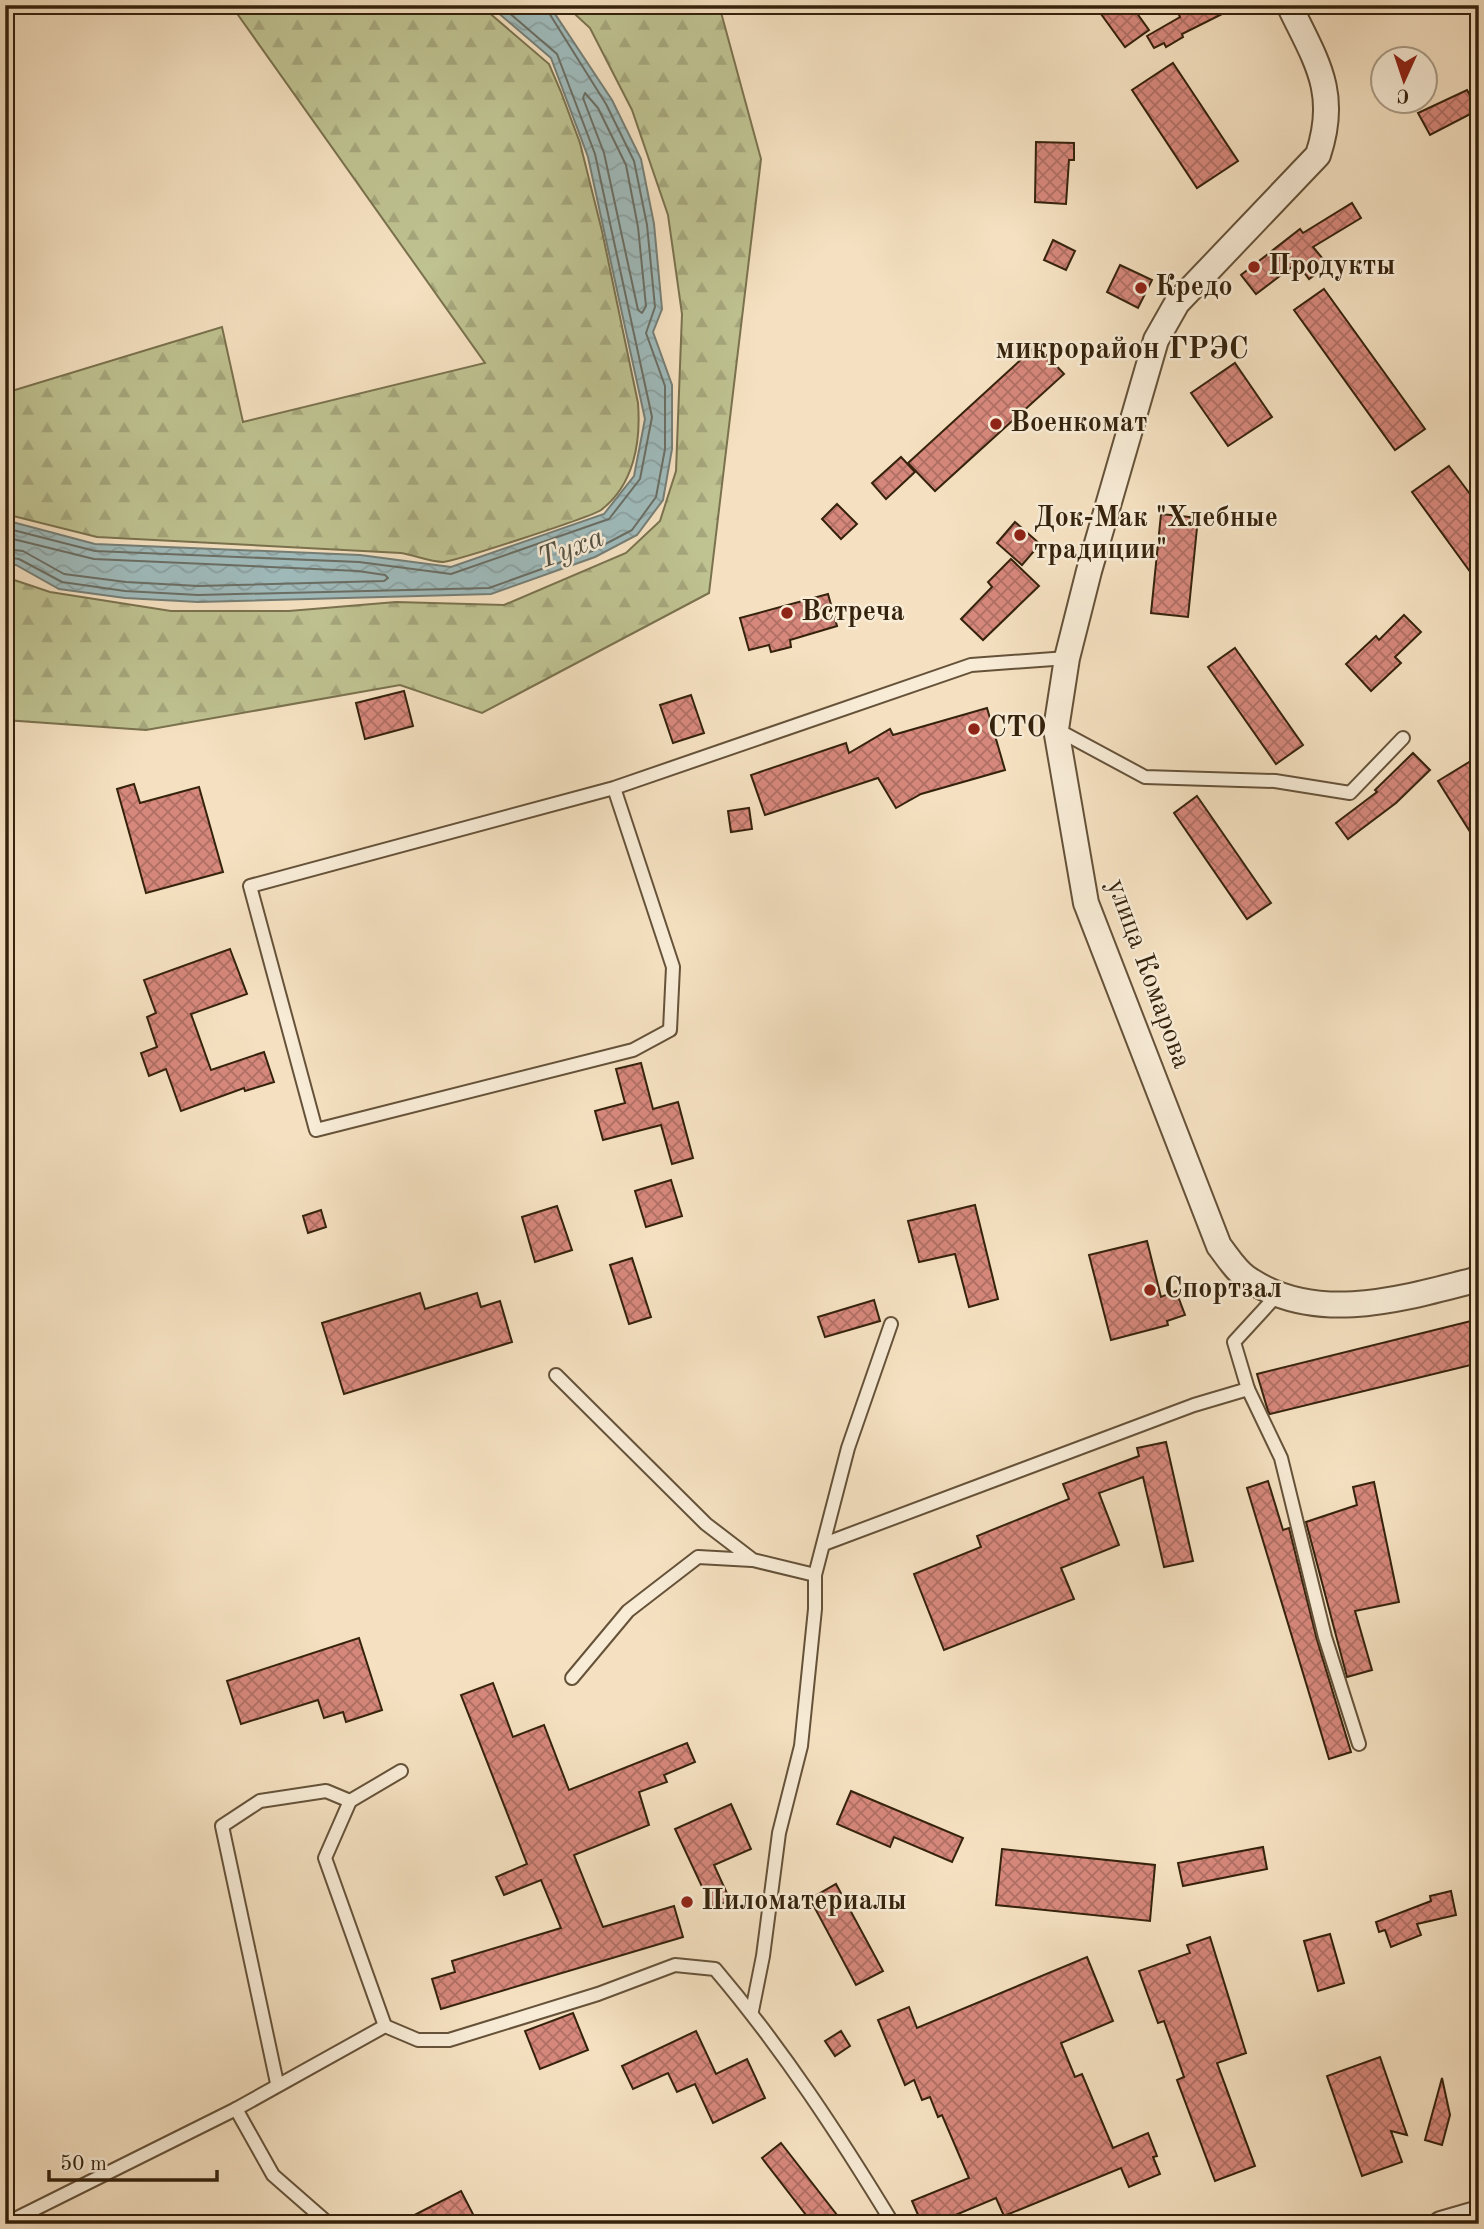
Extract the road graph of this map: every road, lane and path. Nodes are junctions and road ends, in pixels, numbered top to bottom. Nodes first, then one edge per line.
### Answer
1 (1289, 5) edge
2 (1067, 658) junction
3 (1056, 729) junction
4 (1403, 738) dead end
5 (614, 788) junction
6 (1479, 1279) edge
7 (1278, 1294) junction
8 (891, 1324) dead end
9 (556, 1375) dead end
10 (1248, 1389) junction
11 (824, 1544) junction
12 (753, 1560) junction
13 (815, 1575) junction
14 (572, 1678) dead end
15 (1359, 1744) dead end
16 (401, 1771) dead end
17 (350, 1801) junction
18 (752, 2011) junction
19 (385, 2026) junction
20 (277, 2083) junction
21 (236, 2109) junction
22 (1479, 2213) edge
23 (5, 2219) edge
24 (329, 2224) edge
25 (893, 2224) edge
26 (1441, 2224) edge

1 - 2 street, улица Комарова
2 - 3 street, улица Комарова
2 - 5 lane
3 - 4 lane
3 - 7 street, улица Комарова
5 - 5 lane
6 - 7 street, улица Комарова
7 - 10 lane
8 - 11 lane
9 - 12 lane
10 - 11 lane
10 - 15 lane
11 - 13 lane
12 - 13 lane
12 - 14 lane
13 - 18 lane
16 - 17 lane
17 - 19 lane
17 - 20 lane
18 - 19 lane
18 - 25 lane
19 - 20 lane
20 - 21 lane
21 - 23 lane
21 - 24 lane
22 - 26 street

